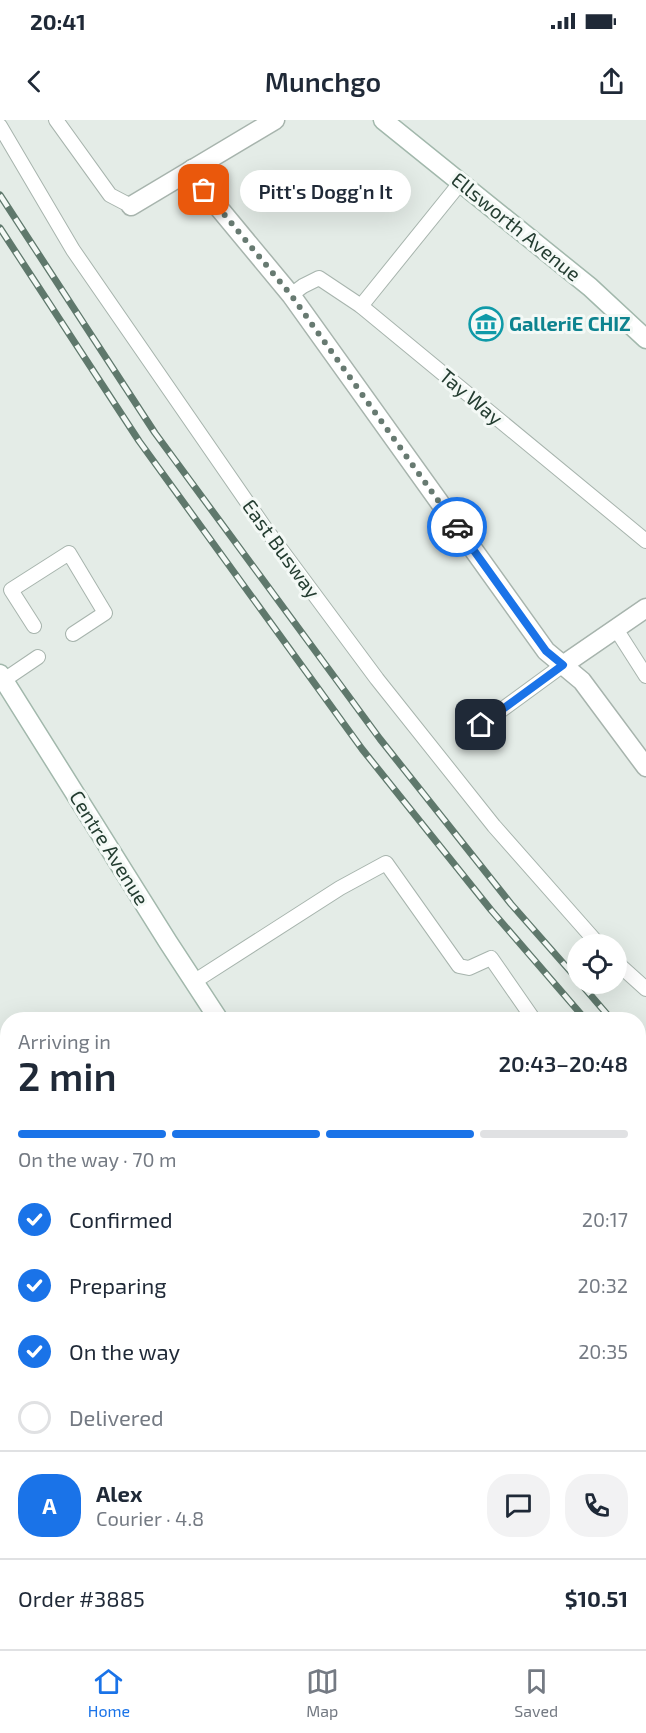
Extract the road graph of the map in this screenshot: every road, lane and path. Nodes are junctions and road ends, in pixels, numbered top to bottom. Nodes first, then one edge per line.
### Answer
1 (56, 120) edge
2 (275, 120) edge
3 (383, 120) edge
4 (0, 126) edge
5 (192, 170) junction
6 (461, 182) junction
7 (131, 206) joint
8 (291, 295) junction
9 (361, 306) junction
10 (646, 339) edge
11 (646, 541) edge
12 (646, 608) edge
13 (34, 626) dead end
14 (616, 629) junction
15 (73, 634) dead end
16 (38, 657) dead end
17 (563, 665) junction
18 (646, 676) edge
19 (2, 677) edge
20 (481, 725) dead end
21 (646, 767) edge
22 (589, 934) edge
23 (627, 972) edge
24 (195, 981) junction
25 (646, 989) edge
26 (214, 1012) edge
27 (528, 1012) edge

1 - 7 lane
2 - 5 street
3 - 6 street, Ellsworth Avenue
4 - 22 lane, East Busway
5 - 7 street
5 - 8 street
6 - 9 lane
6 - 10 street, Ellsworth Avenue
8 - 9 lane, Tay Way
8 - 17 street
9 - 11 lane, Tay Way
12 - 14 street
13 - 15 lane
14 - 17 street
14 - 18 lane
16 - 19 lane
17 - 20 lane
17 - 21 street
19 - 24 street, Centre Avenue
23 - 25 lane
24 - 26 street, Centre Avenue
24 - 27 lane

